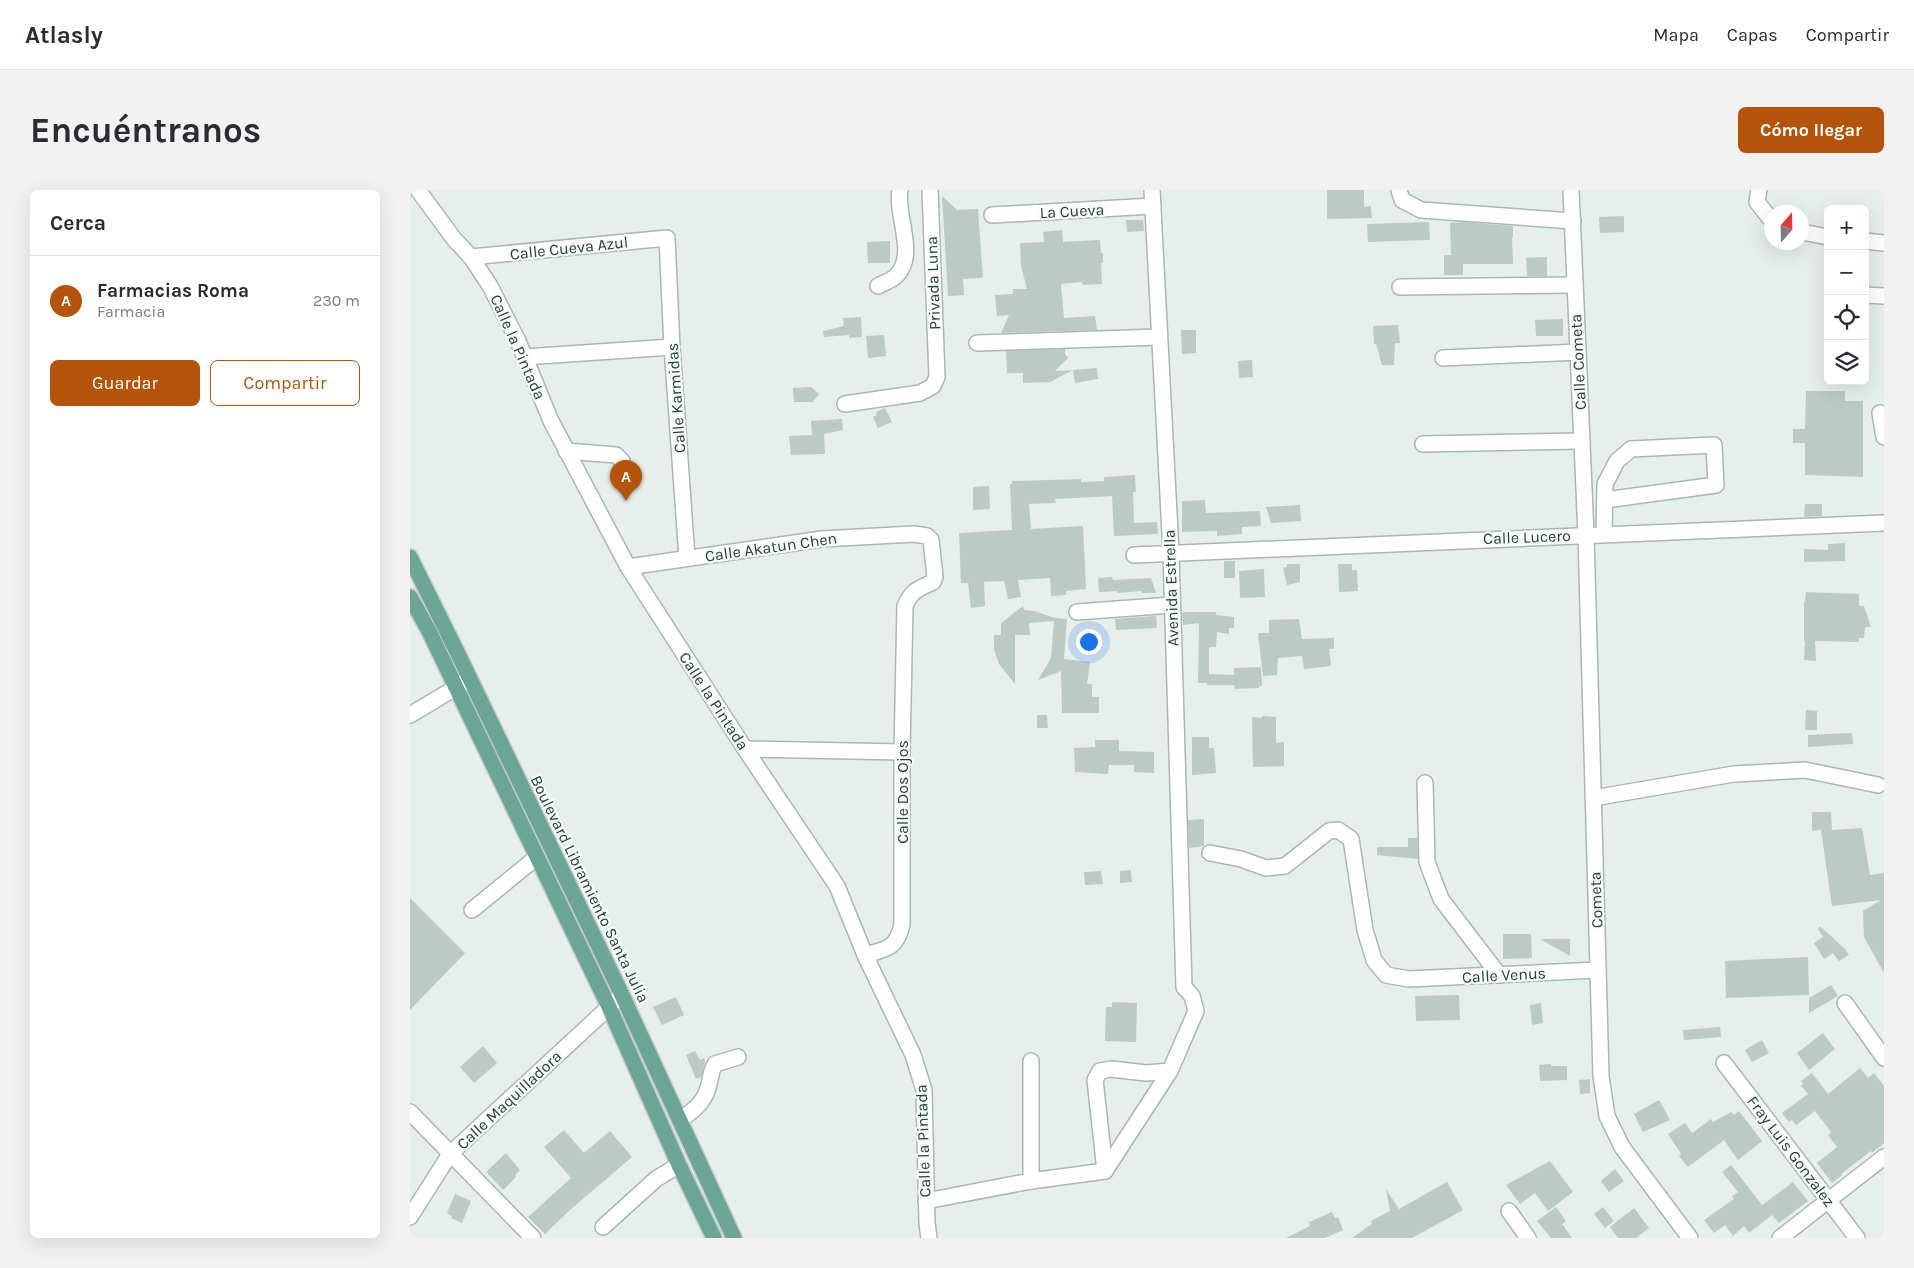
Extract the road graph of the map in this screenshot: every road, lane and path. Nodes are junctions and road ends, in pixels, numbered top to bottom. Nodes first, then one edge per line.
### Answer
1 (418, 190) edge
2 (900, 190) edge
3 (930, 190) edge
4 (1152, 190) edge
5 (1398, 190) edge
6 (1572, 190) edge
7 (1759, 190) edge
8 (1153, 206) junction
9 (1764, 211) edge
10 (992, 215) dead end
11 (1573, 221) junction
12 (1809, 233) edge
13 (1824, 236) edge
14 (668, 238) joint
15 (1869, 241) edge
16 (1884, 243) edge
17 (471, 257) junction
18 (1575, 285) junction
19 (878, 286) dead end
20 (1400, 288) dead end
21 (1869, 294) edge
22 (1884, 296) edge
23 (1159, 337) junction
24 (977, 343) dead end
25 (672, 347) junction
26 (1578, 352) junction
27 (524, 357) junction
28 (1443, 358) dead end
29 (845, 404) dead end
30 (1880, 413) dead end
31 (1884, 438) edge
32 (1582, 441) junction
33 (1423, 444) dead end
34 (566, 451) junction
35 (626, 486) dead end
36 (1605, 500) junction
37 (1884, 523) edge
38 (1604, 534) junction
39 (1586, 535) junction
40 (1171, 552) junction
41 (1134, 554) dead end
42 (410, 558) edge
43 (687, 558) junction
44 (628, 567) junction
45 (410, 597) edge
46 (1172, 605) junction
47 (905, 606) joint
48 (1077, 612) dead end
49 (470, 679) junction
50 (456, 688) junction
51 (410, 715) edge
52 (745, 750) junction
53 (902, 752) junction
54 (1425, 783) dead end
55 (1878, 785) dead end
56 (1594, 798) junction
57 (1210, 853) dead end
58 (537, 857) junction
59 (472, 910) dead end
60 (864, 955) junction
61 (1598, 970) junction
62 (1499, 975) junction
63 (622, 995) junction
64 (1846, 1003) dead end
65 (609, 1007) junction
66 (738, 1058) dead end
67 (1884, 1058) edge
68 (1031, 1062) dead end
69 (1724, 1063) dead end
70 (1170, 1071) junction
71 (410, 1112) edge
72 (680, 1120) junction
73 (450, 1154) junction
74 (1884, 1157) edge
75 (678, 1165) junction
76 (1105, 1171) junction
77 (1031, 1181) junction
78 (926, 1201) junction
79 (1829, 1201) junction
80 (1509, 1212) dead end
81 (410, 1217) edge
82 (603, 1227) dead end
83 (533, 1238) edge
84 (714, 1238) edge
85 (734, 1238) edge
86 (929, 1238) edge
87 (1528, 1238) edge
88 (1690, 1238) edge
89 (1780, 1238) edge
90 (1858, 1238) edge

1 - 17 street, Calle la Pintada
2 - 19 street
3 - 29 street, Privada Luna
4 - 8 street, Avenida Estrella
5 - 11 street
6 - 11 street, Calle Cometa
7 - 9 street
8 - 10 street, La Cueva
8 - 23 street, Avenida Estrella
11 - 18 street, Calle Cometa
12 - 13 street
14 - 17 street, Calle Cueva Azul
14 - 25 street, Calle Karmidas
15 - 16 street
17 - 27 street, Calle la Pintada
18 - 20 street
18 - 26 street, Calle Cometa
21 - 22 street
23 - 24 street
23 - 40 street, Avenida Estrella
25 - 27 street
25 - 43 street, Calle Karmidas
26 - 28 street
26 - 32 street, Calle Cometa
27 - 34 street, Calle la Pintada
30 - 31 street
32 - 33 street
32 - 39 street, Calle Cometa
34 - 35 street
34 - 44 street, Calle la Pintada
36 - 36 street
36 - 38 street
37 - 38 street, Calle Lucero
38 - 39 street, Calle Lucero
39 - 40 street, Calle Lucero
39 - 56 street, Cometa
40 - 41 street, Calle Lucero
40 - 46 street, Avenida Estrella
42 - 49 main road, Boulevard Libramiento Santa Julia
43 - 44 street, Calle Akatun Chen
43 - 47 street, Calle Akatun Chen
44 - 52 street, Calle la Pintada
45 - 50 main road, Boulevard Libramiento Santa Julia
46 - 48 street
46 - 70 street, Avenida Estrella
47 - 53 street, Calle Dos Ojos
49 - 50 street
49 - 63 main road, Boulevard Libramiento Santa Julia
50 - 51 street
50 - 58 main road, Boulevard Libramiento Santa Julia
52 - 53 street
52 - 60 street, Calle la Pintada
53 - 60 street, Calle Dos Ojos
54 - 62 street
55 - 56 street
56 - 61 street, Cometa
57 - 62 street, Calle Venus
58 - 59 street
58 - 65 main road, Boulevard Libramiento Santa Julia
60 - 78 street, Calle la Pintada
61 - 62 street, Calle Venus
61 - 88 street, Cometa
63 - 65 street, Calle Maquilladora
63 - 72 main road, Boulevard Libramiento Santa Julia
64 - 67 street
65 - 73 street, Calle Maquilladora
65 - 75 main road, Boulevard Libramiento Santa Julia
66 - 72 street
68 - 77 street
69 - 79 street, Fray Luis Gonzalez
70 - 76 street
70 - 76 street
71 - 73 street
72 - 85 main road, Boulevard Libramiento Santa Julia
73 - 81 street, Calle Maquilladora
73 - 83 street
74 - 79 street
75 - 82 street
75 - 84 main road, Boulevard Libramiento Santa Julia
76 - 77 street
77 - 78 street
78 - 86 street, Calle la Pintada
79 - 89 street
79 - 90 street, Fray Luis Gonzalez
80 - 87 street

